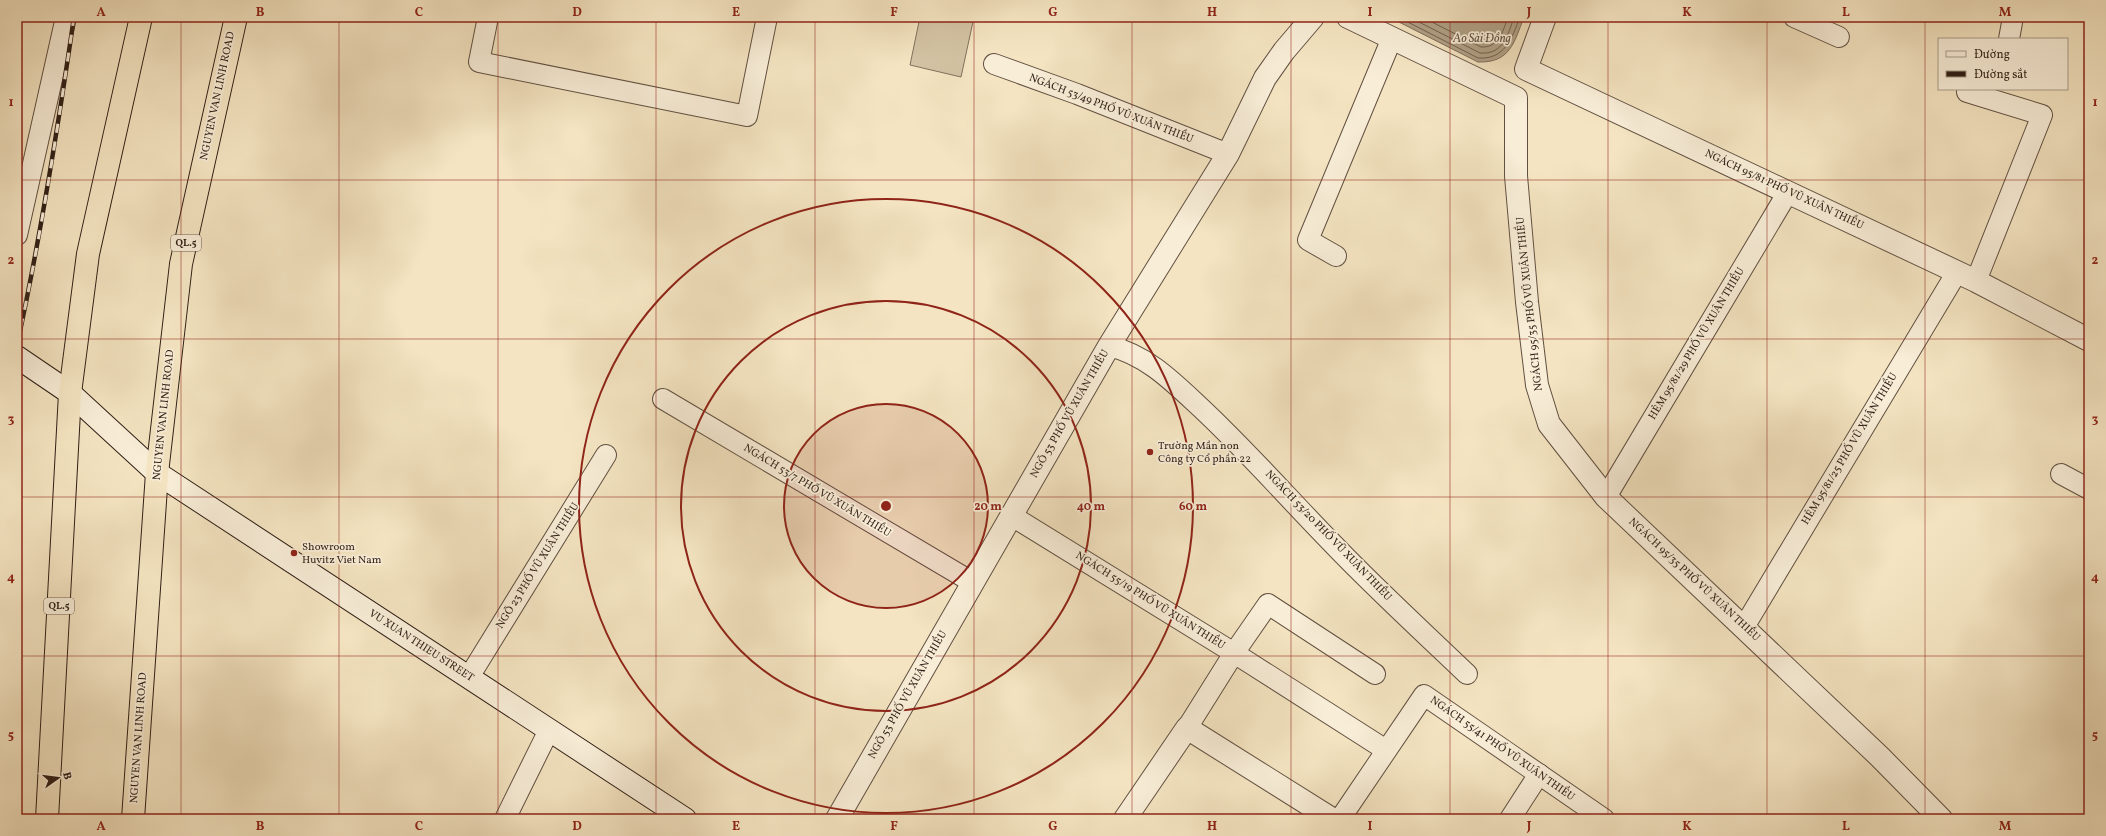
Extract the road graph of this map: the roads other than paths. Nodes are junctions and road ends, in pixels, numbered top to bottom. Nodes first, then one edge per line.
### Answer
1 (66, 17) edge
2 (141, 17) edge
3 (236, 17) edge
4 (488, 17) edge
5 (767, 17) edge
6 (1313, 17) edge
7 (1348, 17) edge
8 (1544, 17) edge
9 (1794, 17) edge
10 (2013, 17) edge
11 (1839, 37) dead end
12 (1392, 38) junction
13 (2009, 38) edge
14 (994, 64) dead end
15 (1526, 69) junction
16 (1967, 92) dead end
17 (1516, 98) junction
18 (1228, 154) junction
19 (1788, 192) junction
20 (17, 235) edge
21 (1336, 256) dead end
22 (1966, 276) junction
23 (2089, 340) edge
24 (1110, 346) junction
25 (17, 357) edge
26 (70, 393) junction
27 (663, 399) dead end
28 (606, 455) dead end
29 (157, 473) junction
30 (2061, 474) dead end
31 (2089, 489) edge
32 (1606, 497) junction
33 (1012, 516) junction
34 (972, 582) junction
35 (1744, 627) junction
36 (1234, 653) junction
37 (1375, 674) dead end
38 (1467, 674) dead end
39 (469, 677) junction
40 (1187, 728) junction
41 (549, 730) junction
42 (1386, 750) junction
43 (1539, 774) junction
44 (1318, 815) edge
45 (47, 819) edge
46 (133, 819) edge
47 (505, 819) edge
48 (685, 819) edge
49 (837, 819) edge
50 (1125, 819) edge
51 (1340, 819) edge
52 (1510, 819) edge
53 (1604, 819) edge
54 (1941, 819) edge

1 - 20 lane
2 - 26 highway, QL.5
3 - 29 highway, NGUYEN VAN LINH ROAD / QL.5
4 - 5 lane
6 - 18 street, NGÕ 53 PHỐ VŨ XUÂN THIỀU
7 - 12 street
8 - 15 street
9 - 11 lane
10 - 13 lane
12 - 17 street
12 - 21 lane
14 - 18 lane, NGÁCH 53/49 PHỐ VŨ XUÂN THIỀU
15 - 17 street, NGÁCH 95/35 PHỐ VŨ XUÂN THIỀU
15 - 19 street, NGÁCH 95/81 PHỐ VŨ XUÂN THIỀU
16 - 22 lane, HẺM 95/81/25 PHỐ VŨ XUÂN THIỀU
17 - 32 street, NGÁCH 95/35 PHỐ VŨ XUÂN THIỀU
18 - 24 street, NGÕ 53 PHỐ VŨ XUÂN THIỀU
19 - 22 street, NGÁCH 95/81 PHỐ VŨ XUÂN THIỀU
19 - 32 lane, HẺM 95/81/29 PHỐ VŨ XUÂN THIỀU
22 - 23 street, NGÁCH 95/81 PHỐ VŨ XUÂN THIỀU
22 - 35 lane, HẺM 95/81/25 PHỐ VŨ XUÂN THIỀU
24 - 33 street, NGÕ 53 PHỐ VŨ XUÂN THIỀU
24 - 38 lane, NGÁCH 53/20 PHỐ VŨ XUÂN THIỀU
25 - 26 street, VU XUAN THIEU STREET
26 - 29 street, VU XUAN THIEU STREET
26 - 45 highway, QL.5
27 - 34 lane, NGÁCH 53/7 PHỐ VŨ XUÂN THIỀU
28 - 39 lane, NGÕ 23 PHỐ VŨ XUÂN THIỀU
29 - 39 street, VU XUAN THIEU STREET
29 - 46 highway, NGUYEN VAN LINH ROAD / QL.5
30 - 31 lane
32 - 35 street, NGÁCH 95/35 PHỐ VŨ XUÂN THIỀU
33 - 34 street, NGÕ 53 PHỐ VŨ XUÂN THIỀU
33 - 36 lane, NGÁCH 55/19 PHỐ VŨ XUÂN THIỀU
34 - 49 street, NGÕ 53 PHỐ VŨ XUÂN THIỀU
35 - 54 street, NGÁCH 95/35 PHỐ VŨ XUÂN THIỀU
36 - 37 lane
36 - 40 lane, NGÁCH 55/19 PHỐ VŨ XUÂN THIỀU
36 - 42 lane
39 - 41 street, VU XUAN THIEU STREET
40 - 44 street
40 - 50 street
41 - 47 lane
41 - 48 street, VU XUAN THIEU STREET
42 - 43 lane, NGÁCH 55/41 PHỐ VŨ XUÂN THIỀU
42 - 51 lane, NGÁCH 55/41 PHỐ VŨ XUÂN THIỀU
43 - 52 lane
43 - 53 lane, NGÁCH 55/41 PHỐ VŨ XUÂN THIỀU

